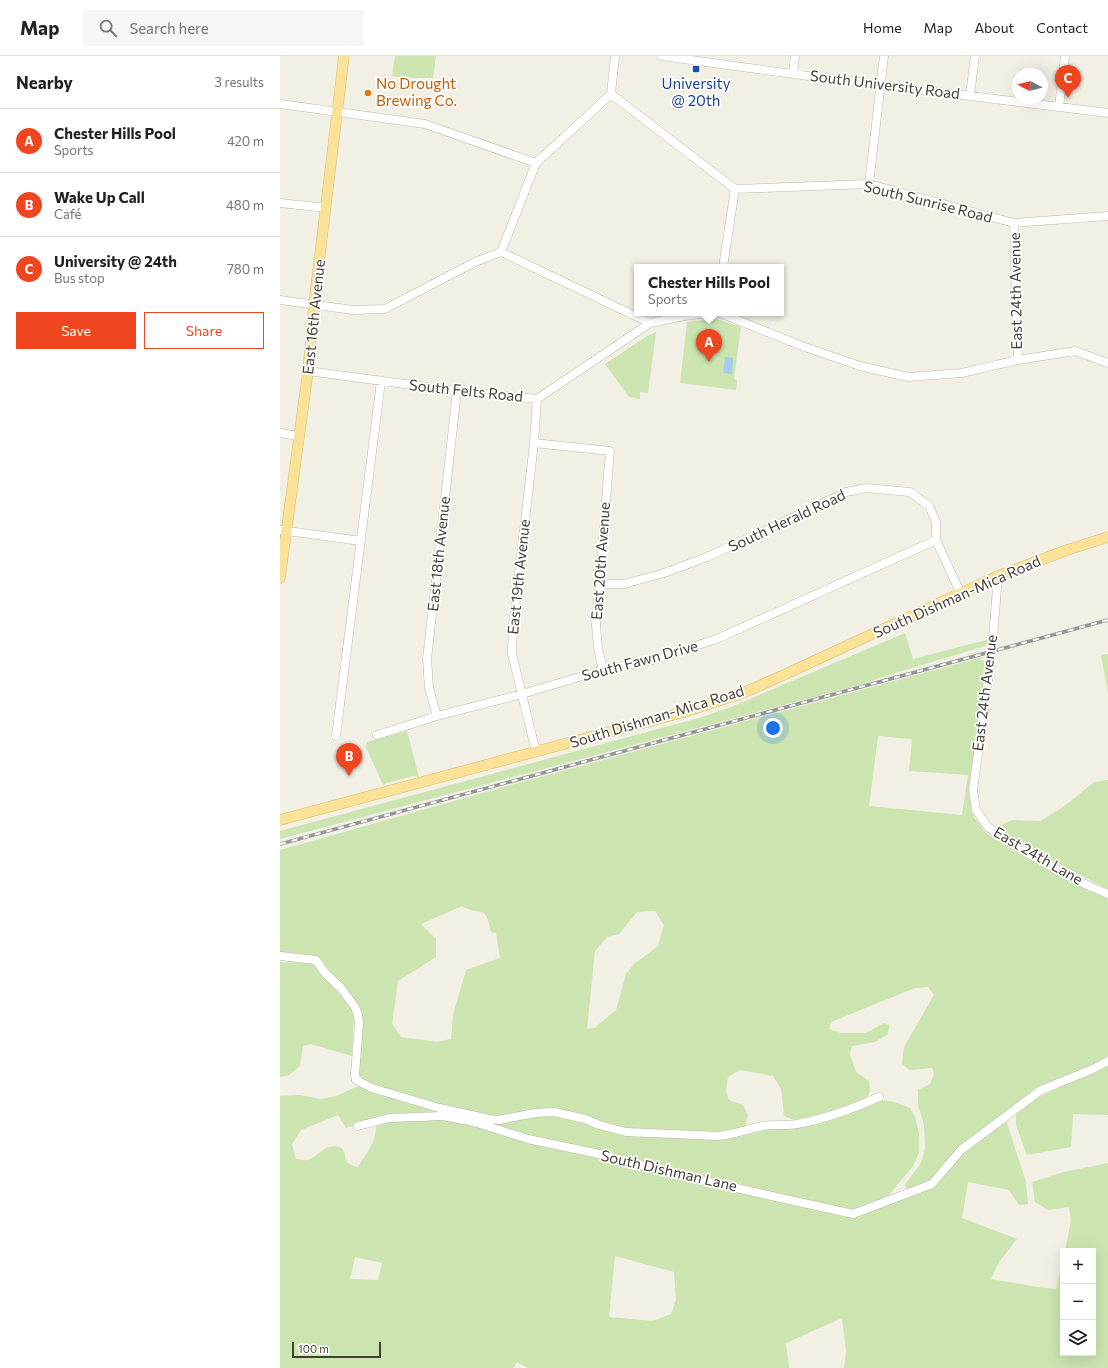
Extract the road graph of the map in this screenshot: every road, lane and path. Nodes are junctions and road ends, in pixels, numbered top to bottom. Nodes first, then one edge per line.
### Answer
1 (344, 56) edge
2 (615, 56) edge
3 (662, 56) edge
4 (795, 56) edge
5 (884, 56) edge
6 (975, 56) edge
7 (1065, 56) edge
8 (704, 59) edge
9 (792, 74) junction
10 (881, 84) junction
11 (611, 94) junction
12 (970, 95) junction
13 (280, 104) edge
14 (1059, 107) junction
15 (337, 112) junction
16 (1108, 113) edge
17 (536, 163) junction
18 (869, 184) junction
19 (735, 188) junction
20 (280, 202) edge
21 (326, 208) junction
22 (1108, 216) edge
23 (1014, 223) junction
24 (501, 252) junction
25 (723, 264) edge
26 (280, 300) edge
27 (314, 304) junction
28 (634, 315) edge
29 (635, 316) edge
30 (684, 316) edge
31 (727, 316) edge
32 (650, 323) junction
33 (1018, 360) junction
34 (1108, 363) edge
35 (308, 371) junction
36 (381, 381) junction
37 (457, 391) junction
38 (537, 399) junction
39 (280, 434) edge
40 (299, 436) junction
41 (534, 443) junction
42 (283, 530) edge
43 (1108, 536) edge
44 (936, 540) junction
45 (361, 541) junction
46 (998, 576) junction
47 (280, 578) edge
48 (600, 584) junction
49 (961, 594) junction
50 (604, 670) junction
51 (522, 694) junction
52 (437, 716) junction
53 (377, 735) dead end
54 (336, 736) dead end
55 (536, 752) junction
56 (976, 810) joint
57 (280, 820) edge
58 (1108, 894) edge
59 (280, 956) edge
60 (1108, 1061) edge
61 (879, 1097) dead end
62 (358, 1126) dead end

1 - 15 main road, East 16th Avenue
2 - 11 street
3 - 8 street, South University Road
4 - 9 street
5 - 10 street
6 - 12 street
7 - 14 street
8 - 9 street, South University Road
9 - 10 street, South University Road
10 - 12 street, South University Road
10 - 18 street
11 - 17 street
11 - 19 street
12 - 14 street, South University Road
13 - 15 street
14 - 16 street, South University Road
15 - 17 street
15 - 21 main road, East 16th Avenue
17 - 24 street
18 - 19 street, South Sunrise Road
18 - 23 street, South Sunrise Road
19 - 25 street
20 - 21 street
21 - 27 main road, East 16th Avenue
22 - 23 street, South Sunrise Road
23 - 33 street, East 24th Avenue
24 - 27 street
24 - 28 street
26 - 27 street
27 - 35 main road, East 16th Avenue
29 - 32 street
30 - 32 street
31 - 33 street
32 - 38 street, South Felts Road
33 - 34 street
35 - 36 street, South Felts Road
35 - 40 main road, East 16th Avenue
36 - 37 street, South Felts Road
36 - 45 street
37 - 38 street, South Felts Road
37 - 52 street, East 18th Avenue
38 - 41 street, East 19th Avenue
39 - 40 street
40 - 42 main road, East 16th Avenue
41 - 48 street, East 20th Avenue
41 - 51 street, East 19th Avenue
42 - 45 street
42 - 47 main road, East 16th Avenue
43 - 46 main road, South Dishman-Mica Road
44 - 48 street, South Herald Road
44 - 49 street, South Herald Road
44 - 50 street, South Fawn Drive
45 - 54 street
46 - 49 main road, South Dishman-Mica Road
46 - 56 street, East 24th Avenue
48 - 50 street, East 20th Avenue
49 - 55 main road, South Dishman-Mica Road
50 - 51 street, South Fawn Drive
51 - 52 street, South Fawn Drive
51 - 55 street, East 19th Avenue
52 - 53 street, South Fawn Drive
55 - 57 main road, South Dishman-Mica Road
56 - 58 street, East 24th Lane
59 - 61 street
60 - 62 street, South Dishman Lane

